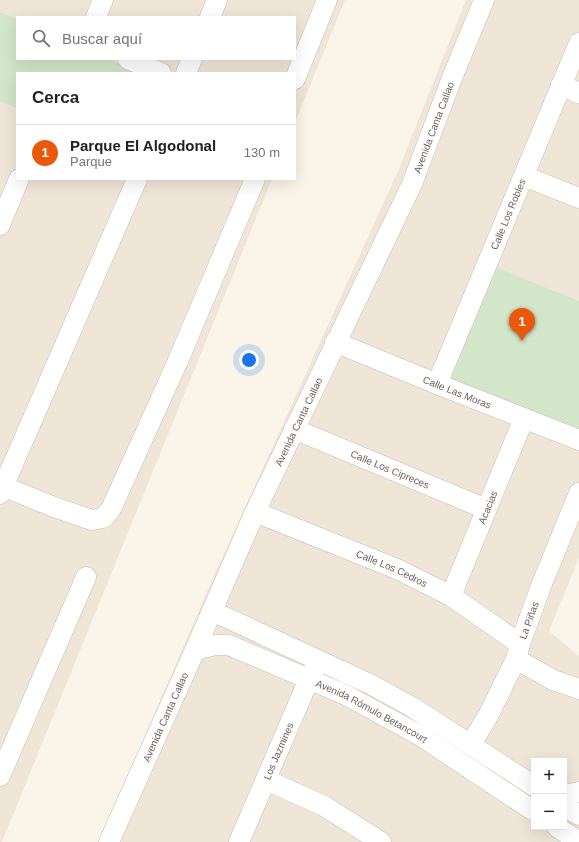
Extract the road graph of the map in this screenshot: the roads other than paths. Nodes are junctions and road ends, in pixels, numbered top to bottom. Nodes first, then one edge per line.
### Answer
1 (103, 0) edge
2 (217, 0) edge
3 (327, 0) edge
4 (484, 0) edge
5 (96, 16) edge
6 (210, 16) edge
7 (579, 43) edge
8 (130, 60) edge
9 (192, 60) edge
10 (159, 72) edge
11 (186, 72) edge
12 (296, 77) edge
13 (570, 89) edge
14 (524, 176) junction
15 (19, 180) edge
16 (137, 180) edge
17 (254, 180) edge
18 (579, 198) edge
19 (0, 225) edge
20 (335, 342) junction
21 (437, 384) junction
22 (524, 418) junction
23 (294, 429) junction
24 (579, 440) edge
25 (1, 488) edge
26 (579, 493) edge
27 (486, 509) junction
28 (255, 512) junction
29 (86, 577) dead end
30 (451, 596) junction
31 (212, 611) junction
32 (195, 650) junction
33 (518, 651) junction
34 (318, 660) junction
35 (309, 679) junction
36 (579, 689) edge
37 (470, 744) junction
38 (0, 776) edge
39 (266, 780) junction
40 (531, 784) edge
41 (579, 792) edge
42 (567, 794) edge
43 (567, 808) edge
44 (531, 809) edge
45 (579, 815) edge
46 (561, 830) edge
47 (359, 836) edge
48 (109, 842) edge
49 (239, 842) edge
50 (380, 842) edge
51 (579, 842) edge

1 - 5 street
2 - 6 street
3 - 12 street
4 - 20 street, Avenida Canta Callao
7 - 13 street, Calle Los Robles
8 - 10 street
9 - 11 street
13 - 14 street, Calle Los Robles
14 - 18 street
14 - 21 street, Calle Los Robles
15 - 19 street
16 - 25 street
17 - 25 street
20 - 21 street, Calle Las Moras
20 - 23 street, Avenida Canta Callao
21 - 22 street, Calle Las Moras
22 - 24 street, Calle Las Moras
22 - 27 street, Acacias
23 - 27 street, Calle Los Cipreces
23 - 28 street, Avenida Canta Callao
26 - 33 street, La Piñas
27 - 30 street, Acacias
28 - 30 street, Calle Los Cedros
28 - 31 street, Avenida Canta Callao
29 - 38 street
30 - 33 street, Calle Los Cedros
31 - 32 street, Avenida Canta Callao
31 - 34 street, Avenida Rómulo Betancourt
32 - 35 street, Avenida Rómulo Betancourt
32 - 48 street, Avenida Canta Callao
33 - 36 street, Calle Los Cedros
33 - 37 street, La Piñas
34 - 35 street, Los Jazmines
34 - 37 street, Avenida Rómulo Betancourt
35 - 39 street, Los Jazmines
35 - 44 street, Avenida Rómulo Betancourt
37 - 40 street, Avenida Rómulo Betancourt
39 - 47 street
39 - 49 street, Los Jazmines
41 - 42 street
43 - 45 street
46 - 51 street
47 - 50 street

